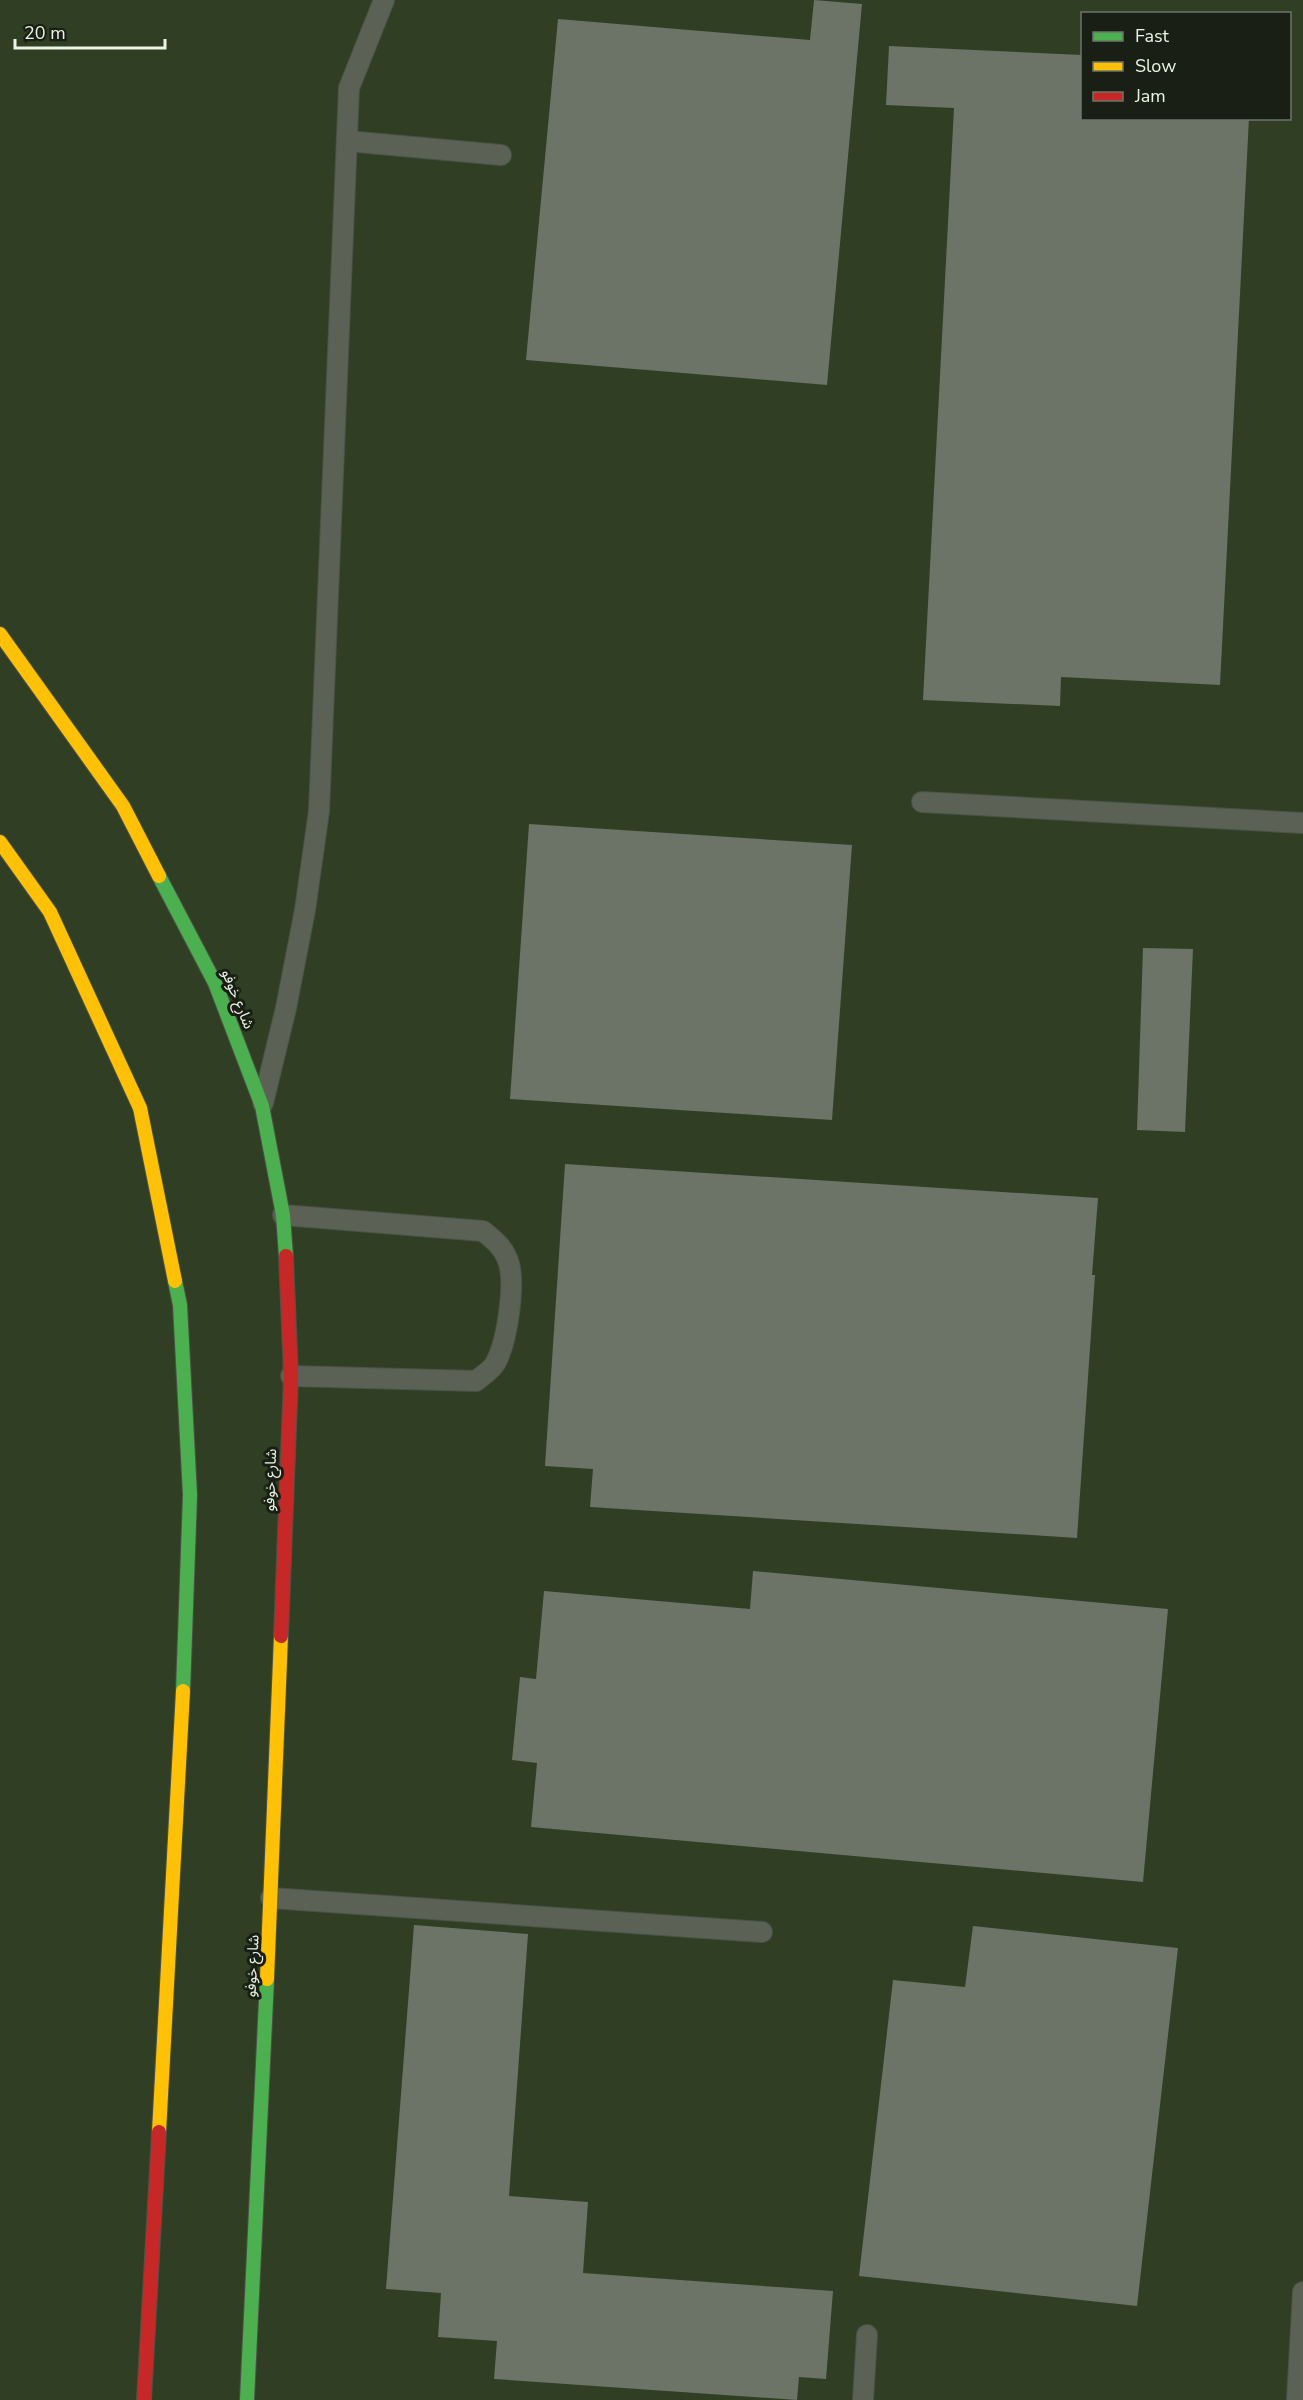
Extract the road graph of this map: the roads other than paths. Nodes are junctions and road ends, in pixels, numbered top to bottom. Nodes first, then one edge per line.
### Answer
1 (384, 0) edge
2 (347, 141) junction
3 (501, 155) dead end
4 (0, 634) edge
5 (922, 802) dead end
6 (1303, 823) edge
7 (0, 842) edge
8 (262, 1106) junction
9 (283, 1215) junction
10 (291, 1376) junction
11 (272, 1899) junction
12 (762, 1932) dead end
13 (1303, 2292) edge
14 (1302, 2329) edge
15 (867, 2335) dead end
16 (144, 2400) edge
17 (247, 2400) edge
18 (863, 2400) edge
19 (1297, 2400) edge

1 - 2 lane
2 - 3 lane
2 - 8 lane
4 - 8 street, شارع خوفو
5 - 6 lane
7 - 16 street
8 - 9 street, شارع خوفو
9 - 10 street, شارع خوفو
9 - 10 lane
10 - 11 street, شارع خوفو
11 - 12 lane
11 - 17 street, شارع خوفو
13 - 14 lane
14 - 19 lane
15 - 18 lane

